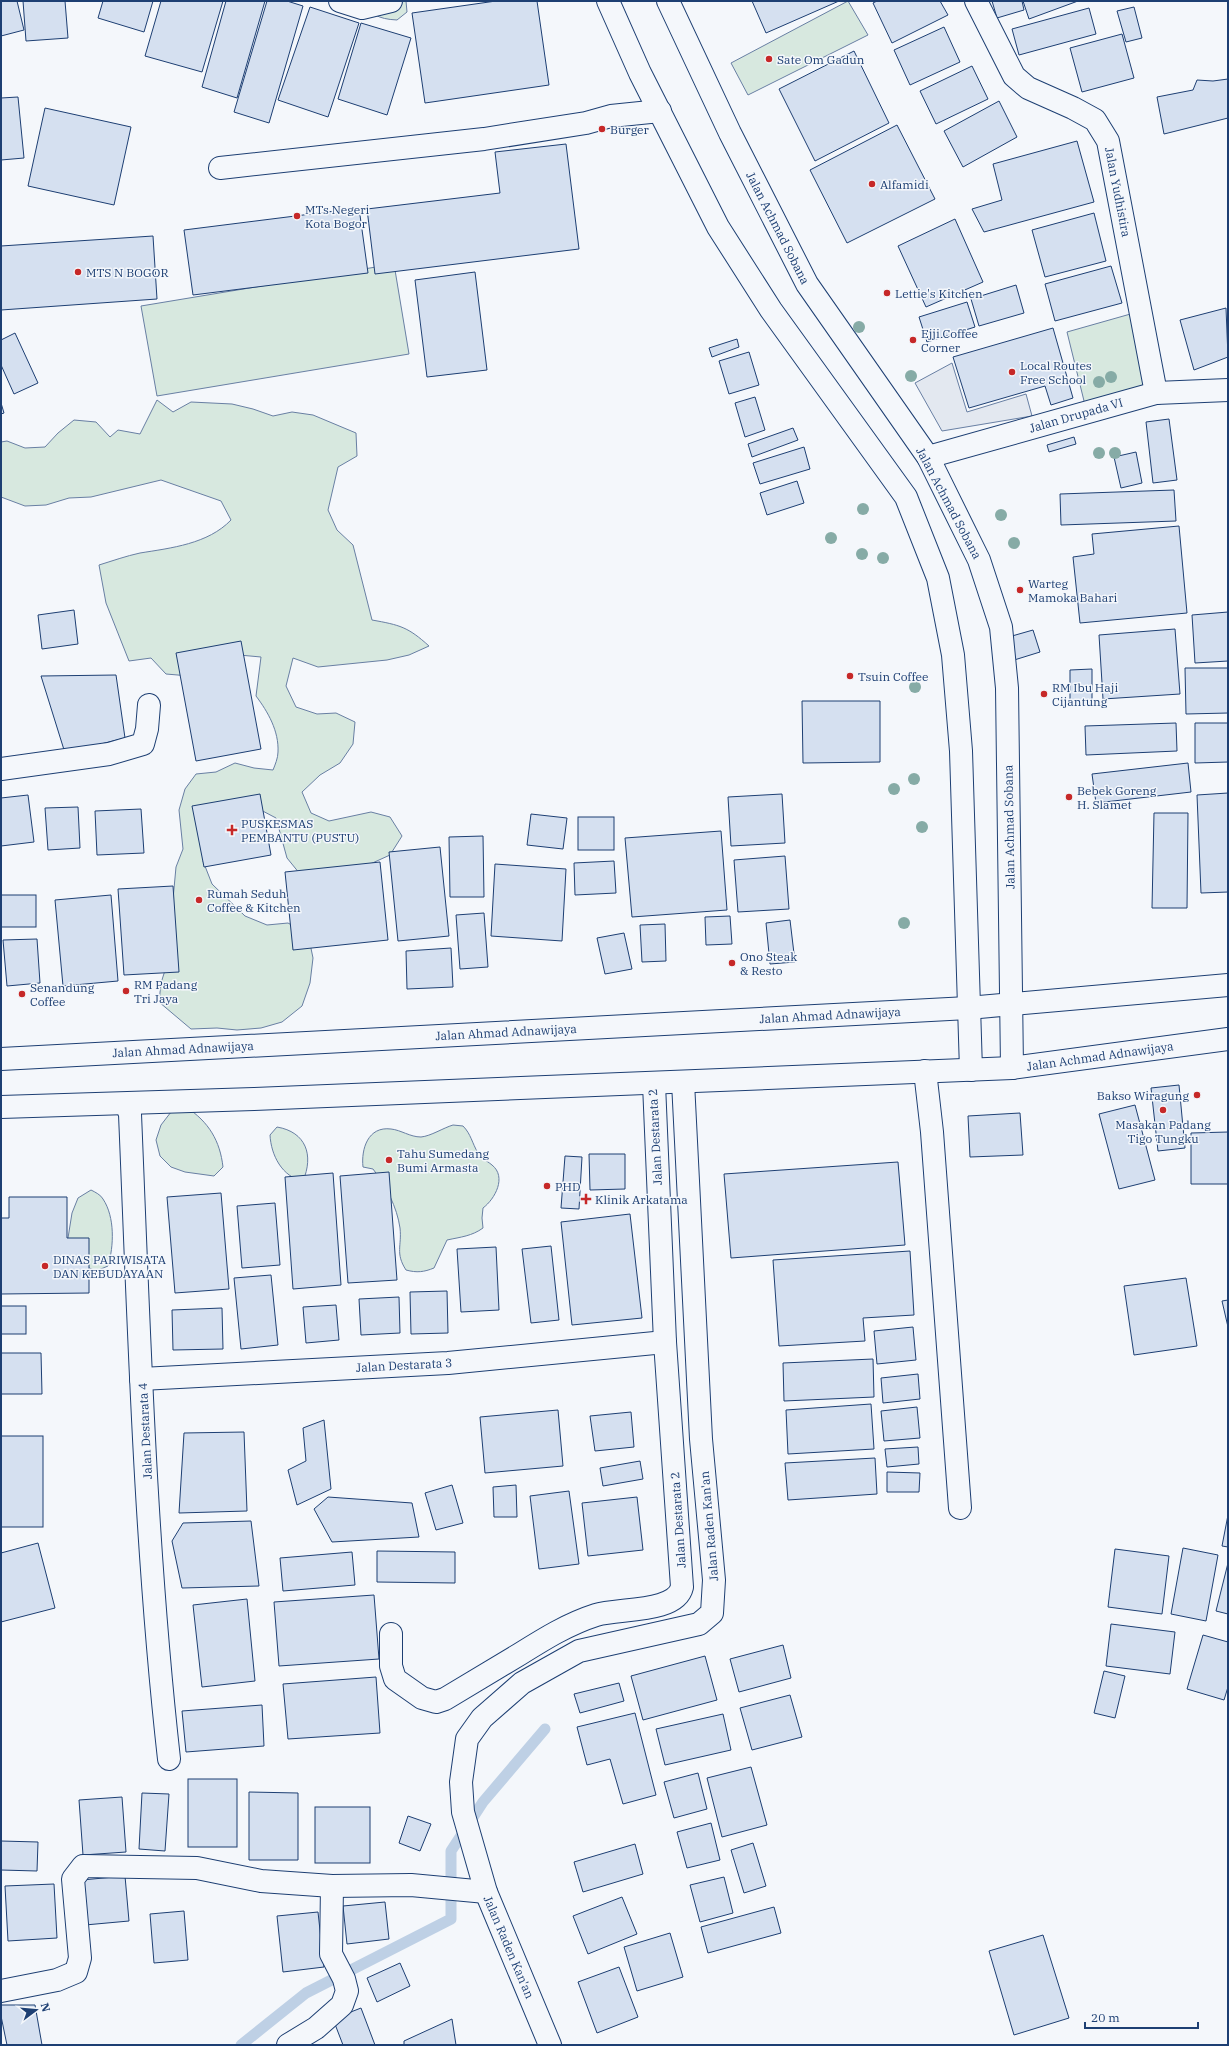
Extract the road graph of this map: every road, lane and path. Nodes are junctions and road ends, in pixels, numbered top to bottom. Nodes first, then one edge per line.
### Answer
1 (340, 1) edge
2 (391, 1) edge
3 (608, 1) edge
4 (668, 1) edge
5 (976, 1) edge
6 (660, 111) junction
7 (220, 168) dead end
8 (1228, 390) edge
9 (1156, 393) junction
10 (928, 457) junction
11 (149, 705) dead end
12 (1, 769) edge
13 (1228, 985) edge
14 (1012, 1005) junction
15 (968, 1008) junction
16 (1228, 1039) edge
17 (1, 1059) edge
18 (1012, 1068) junction
19 (971, 1070) junction
20 (925, 1071) junction
21 (683, 1082) junction
22 (651, 1083) junction
23 (126, 1104) junction
24 (1, 1106) edge
25 (665, 1342) junction
26 (142, 1379) junction
27 (960, 1508) dead end
28 (391, 1634) dead end
29 (169, 1759) dead end
30 (332, 1886) junction
31 (486, 1892) junction
32 (1, 1991) edge
33 (288, 2045) edge
34 (550, 2045) edge

1 - 2 street
3 - 6 street
4 - 10 street, Jalan Achmad Sobana
5 - 9 street, Jalan Yudhistira
6 - 7 street
6 - 15 street
8 - 9 street, Jalan Drupada VI
9 - 10 street, Jalan Drupada VI
10 - 14 street, Jalan Achmad Sobana
11 - 12 street
13 - 14 street
14 - 15 street, Jalan Ahmad Adnawijaya
14 - 18 street, Jalan Achmad Sobana
15 - 17 street, Jalan Ahmad Adnawijaya
15 - 19 street
16 - 18 street, Jalan Achmad Adnawijaya
18 - 19 street, Jalan Achmad Adnawijaya
19 - 20 street
20 - 21 street
20 - 27 street
21 - 22 street
21 - 31 street, Jalan Raden Kan'an
22 - 23 street
22 - 25 street, Jalan Destarata 2
23 - 24 street
23 - 26 street, Jalan Destarata 4
25 - 26 street, Jalan Destarata 3
25 - 28 street, Jalan Destarata 2
26 - 29 street, Jalan Destarata 4
30 - 31 street
30 - 32 street
30 - 33 street
31 - 34 street, Jalan Raden Kan'an

